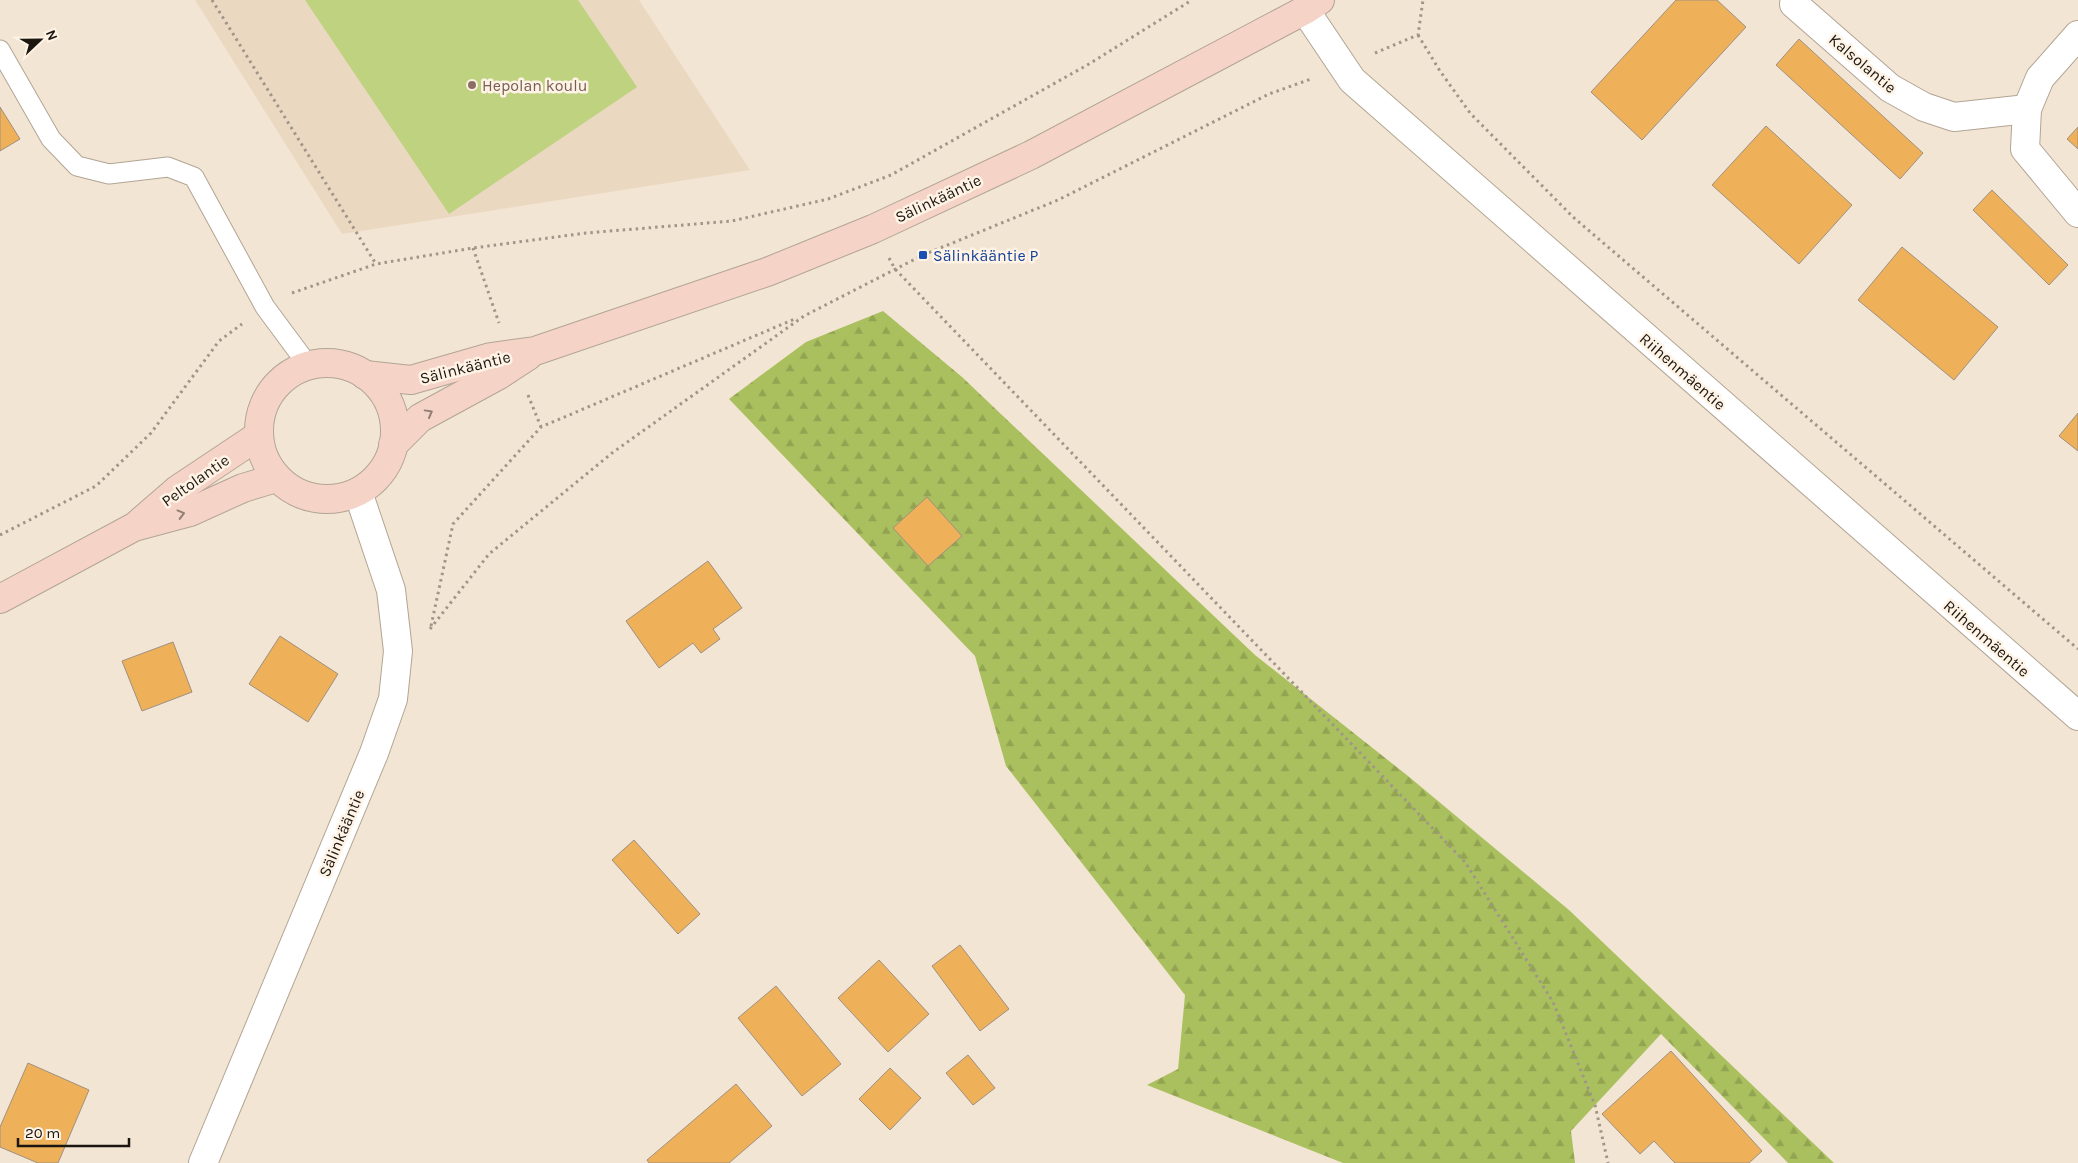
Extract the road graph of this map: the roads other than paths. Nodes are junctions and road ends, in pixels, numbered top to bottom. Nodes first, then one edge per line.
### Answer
1 (1794, 4) dead end
2 (1312, 5) edge
3 (2078, 35) edge
4 (0, 50) edge
5 (2027, 109) junction
6 (2078, 213) edge
7 (535, 351) junction
8 (308, 365) junction
9 (366, 375) junction
10 (258, 436) junction
11 (393, 445) junction
12 (276, 478) junction
13 (358, 492) junction
14 (134, 527) junction
15 (0, 598) edge
16 (2078, 716) edge
17 (203, 1163) edge

1 - 5 street, Kalsolantie
2 - 7 main road, Sälinkääntie
2 - 16 street, Riihenmäentie
3 - 5 street
4 - 8 lane
5 - 6 street
7 - 9 main road, Sälinkääntie
11 -> 7 main road, Sälinkääntie
8 - 9 main road
8 - 10 main road
9 - 11 main road
10 - 12 main road
10 - 14 main road, Peltolantie
11 - 13 main road
12 - 13 main road
14 -> 12 main road, Peltolantie
13 - 17 street, Sälinkääntie
14 - 15 main road, Peltolantie

